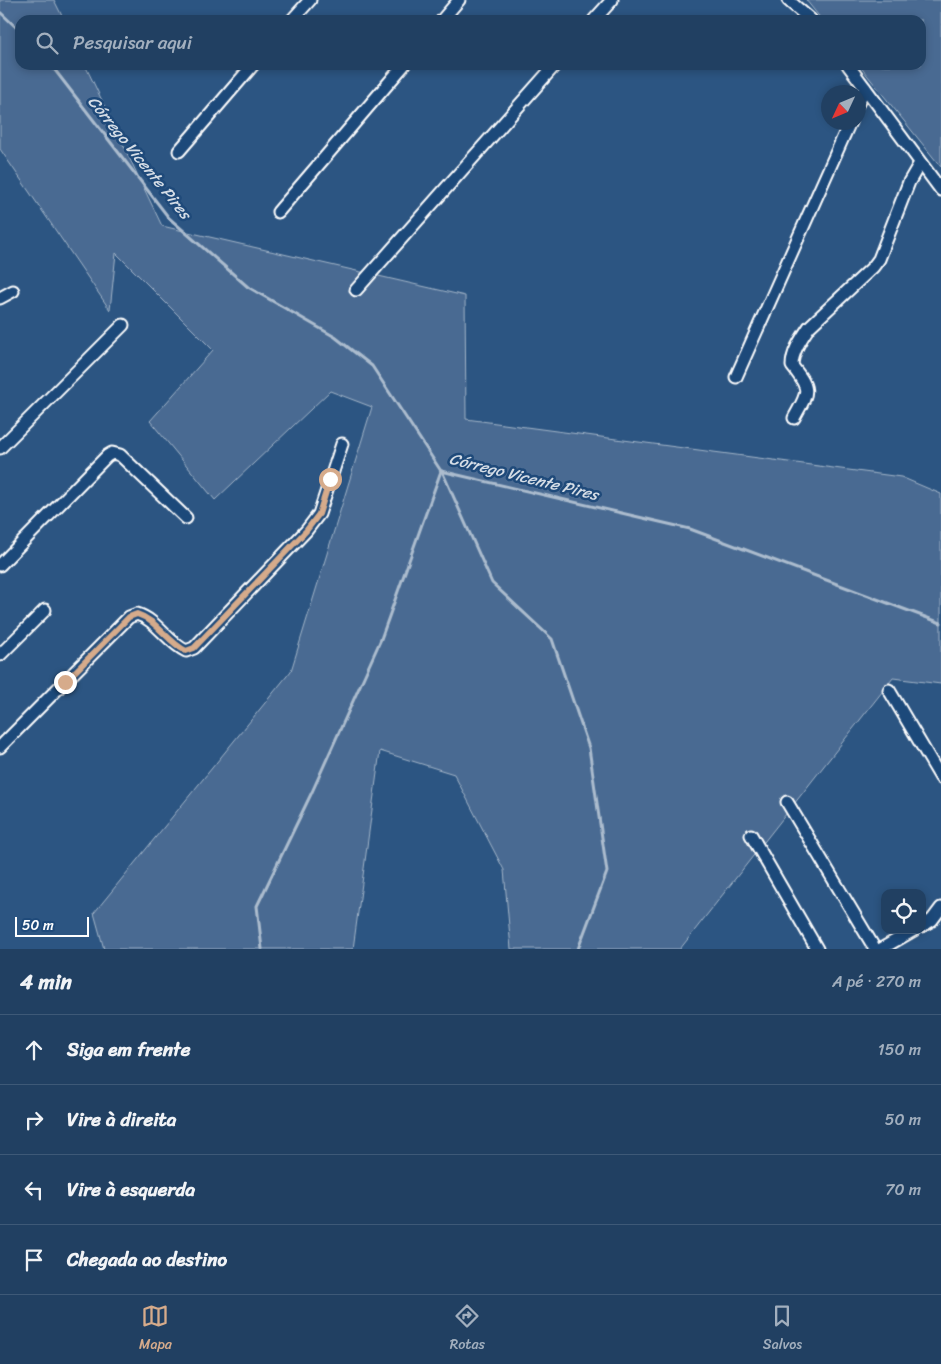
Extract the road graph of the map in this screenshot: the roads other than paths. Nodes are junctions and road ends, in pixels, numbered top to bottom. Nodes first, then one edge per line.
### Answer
1 (310, 0) edge
2 (459, 0) edge
3 (612, 0) edge
4 (788, 0) edge
5 (296, 15) edge
6 (446, 15) edge
7 (598, 15) edge
8 (805, 15) edge
9 (248, 70) edge
10 (400, 70) edge
11 (551, 70) edge
12 (852, 70) edge
13 (863, 85) edge
14 (866, 89) edge
15 (846, 130) edge
16 (179, 150) dead end
17 (920, 163) junction
18 (941, 190) edge
19 (278, 212) dead end
20 (356, 290) dead end
21 (13, 291) dead end
22 (0, 298) edge
23 (124, 325) dead end
24 (736, 377) dead end
25 (794, 418) dead end
26 (342, 444) dead end
27 (0, 448) edge
28 (186, 518) dead end
29 (0, 565) edge
30 (45, 610) dead end
31 (0, 655) edge
32 (889, 690) dead end
33 (0, 747) edge
34 (941, 778) edge
35 (787, 802) dead end
36 (752, 835) dead end
37 (941, 908) edge
38 (926, 924) edge
39 (907, 934) edge
40 (817, 949) edge
41 (874, 949) edge
42 (881, 949) edge

1 - 5 street
2 - 6 street
3 - 7 street
4 - 8 street
9 - 16 street
10 - 19 street
11 - 20 street
12 - 13 street
14 - 17 street
15 - 24 street
17 - 18 street
17 - 25 street
21 - 22 street
23 - 27 street
26 - 33 street
28 - 29 street
30 - 31 street
32 - 34 street
35 - 41 street
36 - 40 street
37 - 38 street
39 - 42 street

